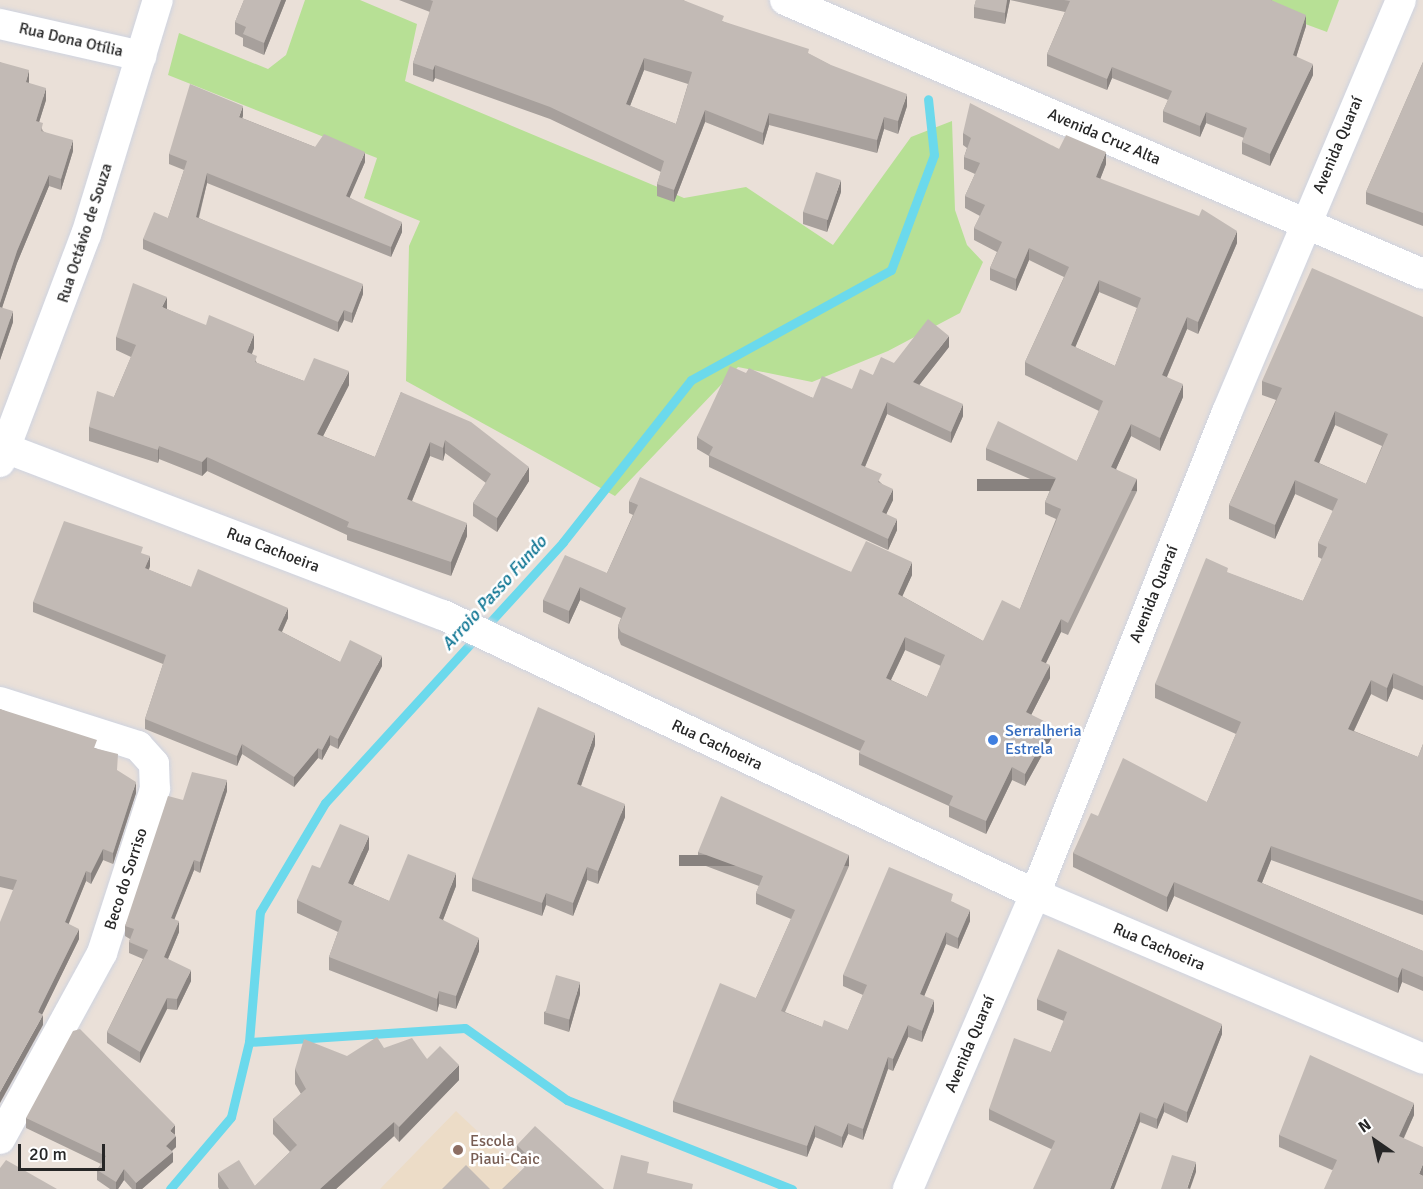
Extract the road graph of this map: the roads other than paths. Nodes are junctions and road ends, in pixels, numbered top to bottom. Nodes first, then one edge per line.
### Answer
1 (158, 0) edge
2 (785, 0) edge
3 (1401, 0) edge
4 (0, 24) edge
5 (141, 56) junction
6 (1305, 223) junction
7 (1423, 274) edge
8 (3, 455) edge
9 (0, 702) edge
10 (1035, 894) junction
11 (1423, 1059) edge
12 (0, 1139) edge
13 (908, 1189) edge

1 - 5 street, Rua Octávio de Souza
2 - 6 street, Avenida Cruz Alta
3 - 6 street, Avenida Quaraí
4 - 5 street, Rua Dona Otília
5 - 8 street, Rua Octávio de Souza
6 - 7 street, Avenida Cruz Alta
6 - 10 street, Avenida Quaraí
8 - 10 street, Rua Cachoeira
9 - 12 street, Beco do Sorriso
10 - 11 street, Rua Cachoeira
10 - 13 street, Avenida Quaraí

